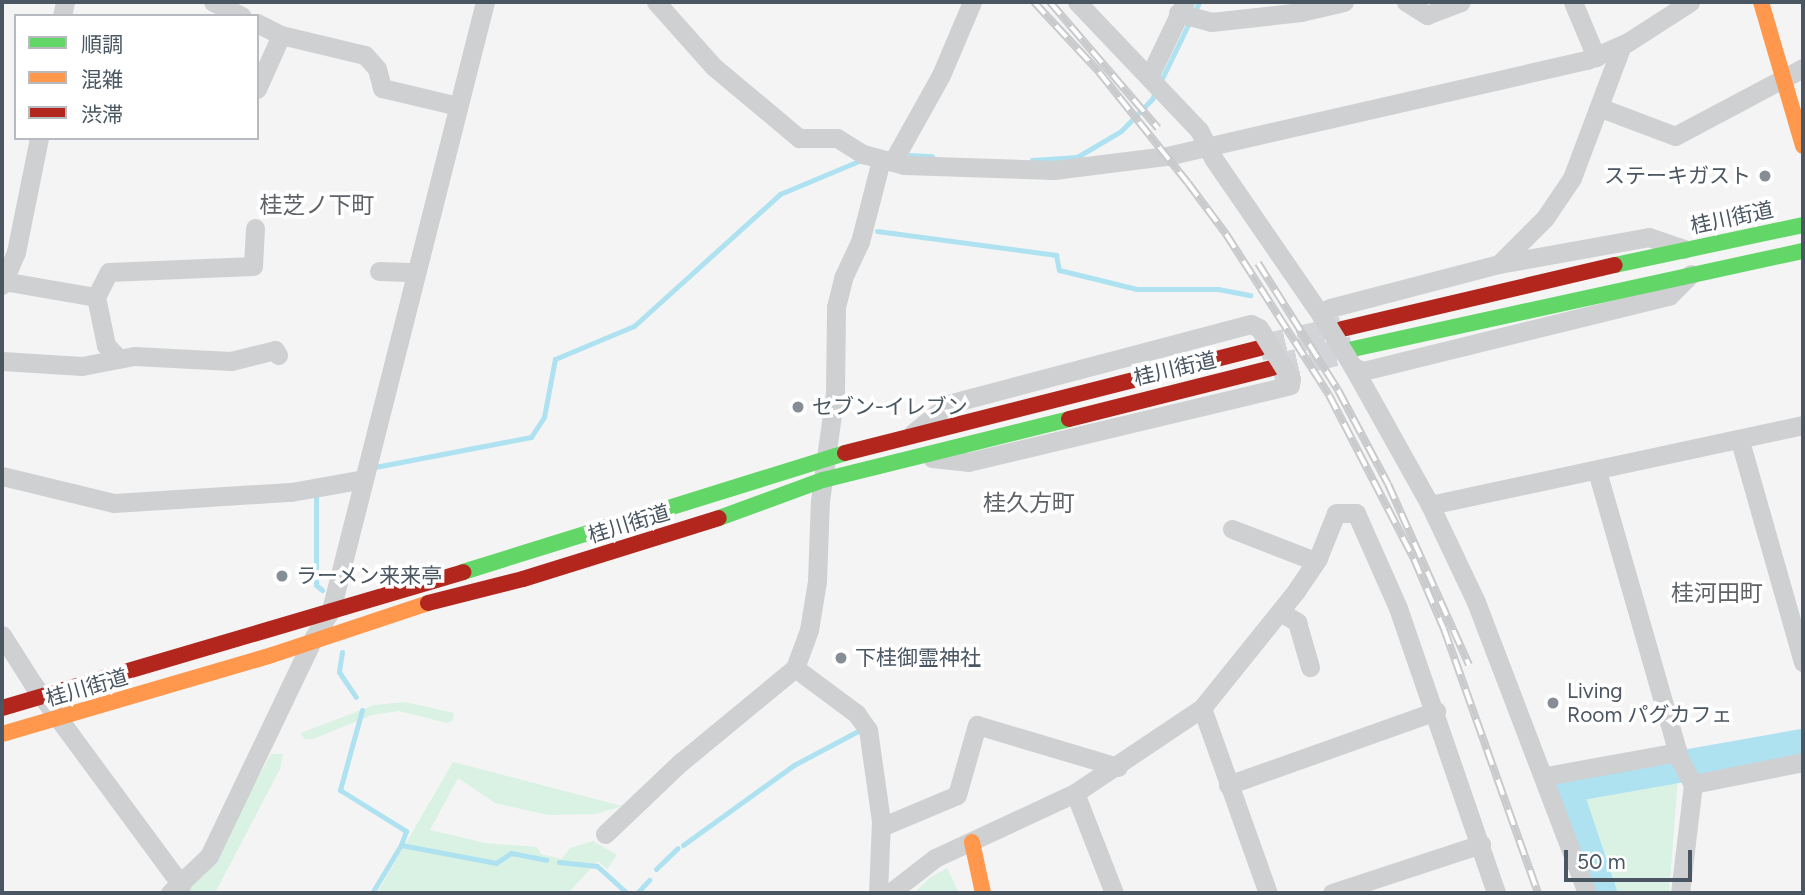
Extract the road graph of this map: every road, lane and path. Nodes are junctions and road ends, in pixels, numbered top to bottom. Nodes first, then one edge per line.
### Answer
1 (213, 2) edge
2 (485, 2) edge
3 (972, 2) edge
4 (1077, 2) edge
5 (1344, 2) edge
6 (1406, 2) edge
7 (1461, 2) edge
8 (1573, 2) edge
9 (1690, 2) edge
10 (1761, 2) edge
11 (661, 4) edge
12 (1301, 7) edge
13 (1431, 8) edge
14 (1186, 12) edge
15 (238, 14) edge
16 (259, 24) edge
17 (281, 35) junction
18 (1622, 45) junction
19 (1596, 57) junction
20 (1803, 68) edge
21 (1785, 78) junction
22 (1155, 83) junction
23 (259, 84) edge
24 (458, 106) junction
25 (1601, 108) junction
26 (38, 140) edge
27 (1206, 144) junction
28 (1803, 146) edge
29 (887, 160) junction
30 (1803, 225) edge
31 (255, 228) dead end
32 (9, 250) edge
33 (1685, 250) junction
34 (1803, 251) edge
35 (1499, 264) junction
36 (379, 271) dead end
37 (416, 272) junction
38 (1692, 273) joint
39 (3, 283) edge
40 (96, 297) junction
41 (1321, 315) junction
42 (1342, 329) tunnel mouth
43 (278, 355) dead end
44 (118, 358) junction
45 (1353, 358) junction
46 (2, 361) edge
47 (1272, 368) tunnel mouth
48 (1803, 425) edge
49 (912, 434) joint
50 (1740, 441) junction
51 (921, 457) junction
52 (826, 458) junction
53 (1597, 471) junction
54 (2, 476) edge
55 (364, 479) junction
56 (823, 480) junction
57 (1430, 505) junction
58 (1232, 529) dead end
59 (1315, 561) junction
60 (331, 610) junction
61 (1280, 612) junction
62 (2, 635) edge
63 (314, 637) junction
64 (1803, 662) edge
65 (1310, 667) dead end
66 (795, 668) junction
67 (43, 697) junction
68 (2, 708) edge
69 (1202, 708) junction
70 (1436, 711) junction
71 (61, 717) junction
72 (2, 734) edge
73 (1803, 762) edge
74 (1118, 767) junction
75 (1685, 768) junction
76 (1546, 776) junction
77 (1228, 785) junction
78 (1075, 793) junction
79 (881, 827) junction
80 (605, 834) dead end
81 (971, 842) junction
82 (1481, 844) junction
83 (176, 889) edge
84 (878, 893) edge
85 (890, 893) edge
86 (983, 893) edge
87 (1114, 893) edge
88 (1268, 893) edge
89 (1332, 893) edge
90 (1496, 893) edge
91 (1587, 893) edge
92 (1680, 893) edge

1 - 15 street
2 - 24 street
3 - 29 street
4 - 22 street
5 - 12 street
6 - 13 street
7 - 13 street
8 - 19 street
9 - 18 street
10 - 21 street
11 - 29 street
12 - 14 street
14 - 22 street
16 - 17 street
17 - 23 street
17 - 24 street
18 - 19 street
18 - 25 street
19 - 27 street
20 - 21 street
21 - 25 street
21 - 28 street
22 - 27 street
24 - 37 street
25 - 35 street
26 - 32 street
27 - 29 street
27 - 41 street
29 - 52 street
30 - 33 street, 桂川街道
31 - 40 street
32 - 39 street
33 - 35 street
33 - 42 street, 桂川街道
34 - 38 street
35 - 41 street
36 - 37 street
37 - 55 street
38 - 45 street
39 - 40 street
40 - 44 street
41 - 45 street, bridge
43 - 44 street
44 - 46 street
45 - 57 street
47 - 51 street, 桂川街道
48 - 50 street
49 - 51 street, bridge
49 - 52 street, 桂川街道
50 - 53 street
50 - 64 street
51 - 56 street, 桂川街道
52 - 56 street
52 - 60 street, 桂川街道
53 - 57 street
53 - 75 street
54 - 55 street
55 - 60 street
56 - 63 street, 桂川街道
56 - 66 street
57 - 76 street
58 - 59 street
59 - 61 street
59 - 70 street
60 - 63 street
60 - 67 street, 桂川街道
61 - 65 street
61 - 69 street
62 - 67 street
63 - 71 street, 桂川街道
63 - 83 street
66 - 79 street
66 - 80 street
67 - 68 street, 桂川街道
67 - 71 street
69 - 74 street
69 - 77 street
70 - 77 street
70 - 82 street
71 - 72 street, 桂川街道
71 - 83 street
73 - 75 street
74 - 78 street
74 - 79 street
75 - 76 street
75 - 92 street
76 - 91 street
77 - 88 street
78 - 81 street
78 - 87 street
79 - 84 street
81 - 85 street
81 - 86 street
82 - 89 street
82 - 90 street

